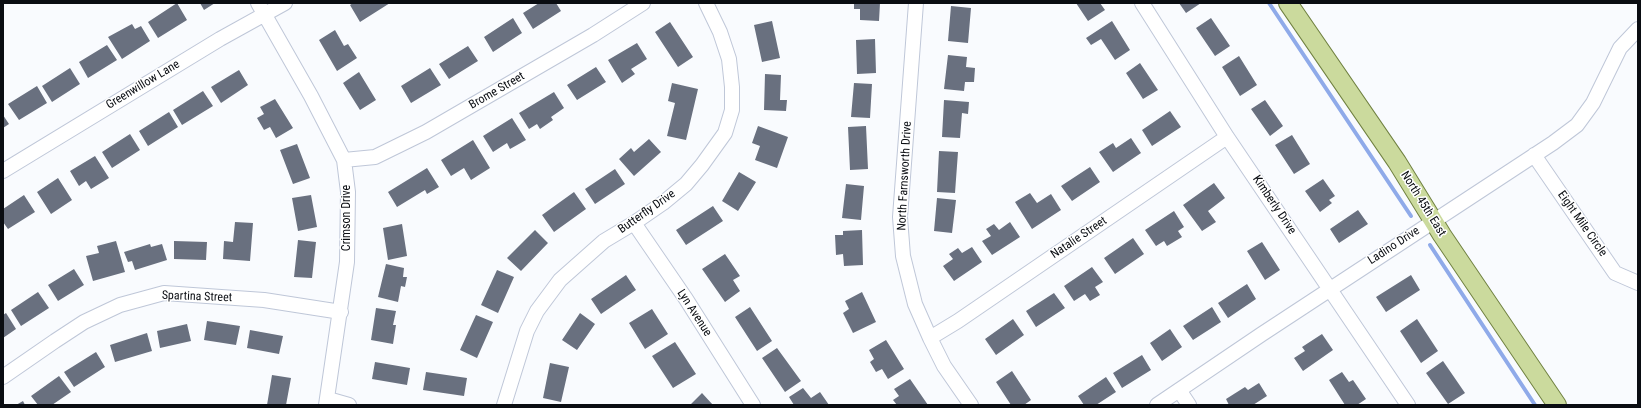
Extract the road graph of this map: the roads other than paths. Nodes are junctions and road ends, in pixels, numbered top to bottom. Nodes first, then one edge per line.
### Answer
1 (285, 3) edge
2 (643, 3) edge
3 (706, 3) edge
4 (916, 3) edge
5 (1142, 3) edge
6 (1288, 3) edge
7 (261, 9) edge
8 (1638, 29) edge
9 (1227, 137) junction
10 (1534, 155) junction
11 (344, 160) junction
12 (3, 171) edge
13 (1433, 220) junction
14 (634, 223) junction
15 (1638, 283) edge
16 (1330, 288) junction
17 (340, 312) junction
18 (930, 338) junction
19 (3, 377) edge
20 (1179, 390) junction
21 (327, 402) edge
22 (349, 405) edge
23 (504, 405) edge
24 (752, 405) edge
25 (971, 405) edge
26 (1157, 405) edge
27 (1189, 405) edge
28 (1408, 405) edge
29 (1557, 405) edge

1 - 7 street, Greenwillow Lane
2 - 11 street, Brome Street
3 - 14 street, Butterfly Drive
4 - 18 street, North Farnsworth Drive
5 - 9 street, Kimberly Drive
6 - 13 main road, North 45th East
7 - 11 street, Crimson Drive
7 - 12 street, Greenwillow Lane
8 - 10 street, Ladino Drive
9 - 16 street, Kimberly Drive
9 - 18 street, Natalie Street
10 - 13 street, Ladino Drive
10 - 15 street, Eight Mile Circle
11 - 17 street, Crimson Drive
13 - 16 street, Ladino Drive
13 - 29 main road, North 45th East
14 - 23 street, Butterfly Drive
14 - 24 street, Lyn Avenue
16 - 20 street, Ladino Drive
16 - 28 street, Kimberly Drive
17 - 19 street, Spartina Street
17 - 21 street, Crimson Drive
18 - 25 street, North Farnsworth Drive
20 - 26 street, Ladino Drive
20 - 27 street
21 - 22 street

